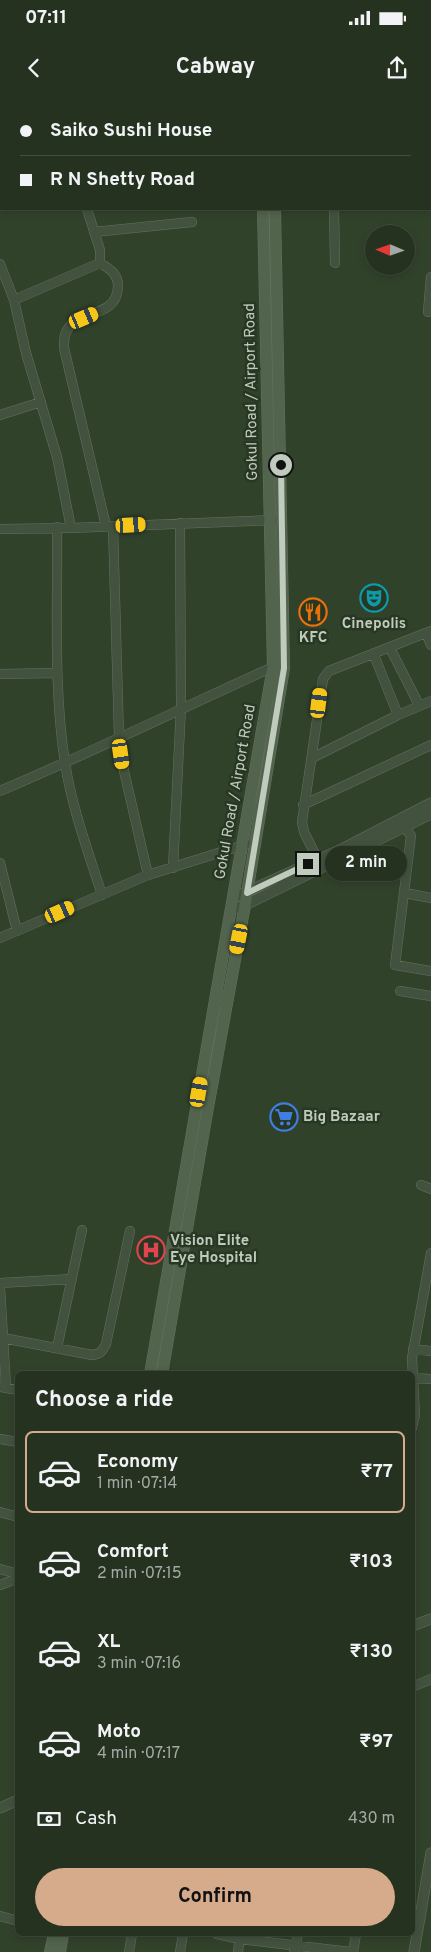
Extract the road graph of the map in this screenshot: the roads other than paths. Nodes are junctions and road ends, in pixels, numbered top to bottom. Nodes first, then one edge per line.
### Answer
1 (87, 210) edge
2 (263, 210) edge
3 (275, 210) edge
4 (334, 210) edge
5 (192, 222) dead end
6 (94, 232) junction
7 (335, 263) dead end
8 (0, 264) edge
9 (100, 264) junction
10 (431, 277) edge
11 (430, 296) edge
12 (14, 300) junction
13 (428, 312) dead end
14 (41, 402) junction
15 (0, 415) edge
16 (270, 520) junction
17 (282, 520) junction
18 (180, 523) junction
19 (109, 526) junction
20 (57, 527) junction
21 (71, 528) junction
22 (0, 529) edge
23 (428, 632) edge
24 (431, 645) edge
25 (390, 648) junction
26 (374, 655) junction
27 (273, 667) junction
28 (57, 673) junction
29 (0, 674) edge
30 (431, 701) edge
31 (419, 705) junction
32 (181, 707) junction
33 (398, 715) junction
34 (119, 737) junction
35 (431, 745) edge
36 (312, 758) junction
37 (65, 763) junction
38 (0, 791) edge
39 (431, 803) edge
40 (304, 805) junction
41 (431, 814) edge
42 (414, 818) junction
43 (402, 824) junction
44 (255, 841) junction
45 (242, 845) junction
46 (0, 863) edge
47 (313, 865) junction
48 (173, 868) junction
49 (148, 875) junction
50 (247, 893) junction
51 (410, 894) dead end
52 (102, 895) junction
53 (233, 898) junction
54 (431, 898) edge
55 (245, 905) junction
56 (231, 910) junction
57 (17, 931) junction
58 (0, 938) edge
59 (431, 971) edge
60 (400, 991) dead end
61 (431, 996) edge
62 (421, 1185) dead end
63 (431, 1189) edge
64 (82, 1230) dead end
65 (130, 1231) dead end
66 (431, 1253) edge
67 (429, 1277) edge
68 (72, 1279) junction
69 (0, 1285) edge
70 (3, 1338) junction
71 (57, 1348) junction
72 (413, 1349) junction
73 (431, 1351) edge
74 (151, 1371) edge
75 (163, 1371) edge
76 (413, 1371) edge
77 (415, 1378) edge
78 (431, 1380) edge
79 (3, 1387) edge
80 (0, 1439) edge
81 (15, 1442) edge
82 (0, 1512) edge
83 (15, 1515) edge
84 (0, 1569) edge
85 (15, 1575) edge
86 (15, 1578) edge
87 (0, 1585) edge
88 (431, 1619) edge
89 (415, 1625) edge
90 (431, 1679) edge
91 (415, 1687) edge
92 (15, 1801) edge
93 (0, 1808) edge
94 (431, 1853) edge
95 (416, 1915) edge
96 (0, 1916) edge
97 (15, 1919) edge
98 (415, 1934) edge
99 (54, 1936) edge
100 (63, 1936) edge
101 (132, 1936) edge
102 (182, 1936) edge
103 (240, 1936) edge
104 (355, 1936) edge
105 (415, 1936) edge
106 (295, 1948) edge
107 (50, 1952) edge
108 (60, 1952) edge
109 (129, 1952) edge
110 (180, 1952) edge
111 (238, 1952) edge
112 (351, 1952) edge
113 (414, 1952) edge

1 - 6 street
2 - 16 main road, Gokul Road / Airport Road
3 - 17 main road, Gokul Road / Airport Road
4 - 7 street
5 - 6 street
6 - 9 street
8 - 12 street
9 - 12 street
9 - 19 street
10 - 11 street
11 - 13 street
12 - 14 street
14 - 15 street
14 - 21 street
16 - 17 street
16 - 18 street
16 - 27 main road, Gokul Road / Airport Road
17 - 44 main road, Gokul Road / Airport Road
18 - 19 street
18 - 32 street
19 - 21 street
19 - 34 street
20 - 21 street
20 - 22 street
20 - 28 street
23 - 24 street
23 - 25 street
25 - 26 street
25 - 31 street
26 - 33 street
26 - 36 street
27 - 32 street
27 - 45 main road, Gokul Road / Airport Road
28 - 29 street
28 - 37 street
30 - 31 street
31 - 33 street
32 - 34 street
32 - 48 street
33 - 36 street
34 - 37 street
34 - 49 street
35 - 40 street
36 - 40 street
37 - 38 street
37 - 52 street
39 - 42 street
40 - 47 street
41 - 42 street
42 - 43 street
43 - 47 street
43 - 59 street
44 - 45 street
44 - 50 main road, Gokul Road / Airport Road
45 - 48 street
45 - 53 main road, Gokul Road / Airport Road
46 - 57 street
47 - 50 street
47 - 55 street
48 - 49 street
49 - 52 street
50 - 53 street
50 - 55 main road, Gokul Road / Airport Road
51 - 54 street
52 - 57 street
53 - 56 main road, Gokul Road / Airport Road
55 - 56 street
55 - 75 main road, Gokul Road / Airport Road
56 - 74 main road, Gokul Road / Airport Road
57 - 58 street
60 - 61 street
62 - 63 street
64 - 68 street
65 - 71 street
66 - 67 street
67 - 72 street
68 - 69 street
68 - 71 street
69 - 70 street
70 - 71 street
70 - 79 street
72 - 73 street
72 - 76 street
77 - 78 street
80 - 81 street
82 - 83 street
84 - 85 street
86 - 87 street
88 - 89 street
90 - 91 street
92 - 93 street
94 - 95 street
95 - 98 street
96 - 97 street
99 - 107 main road
100 - 108 main road
101 - 109 street
102 - 110 street
103 - 106 street
103 - 111 street
104 - 112 street
105 - 113 street
106 - 112 street

